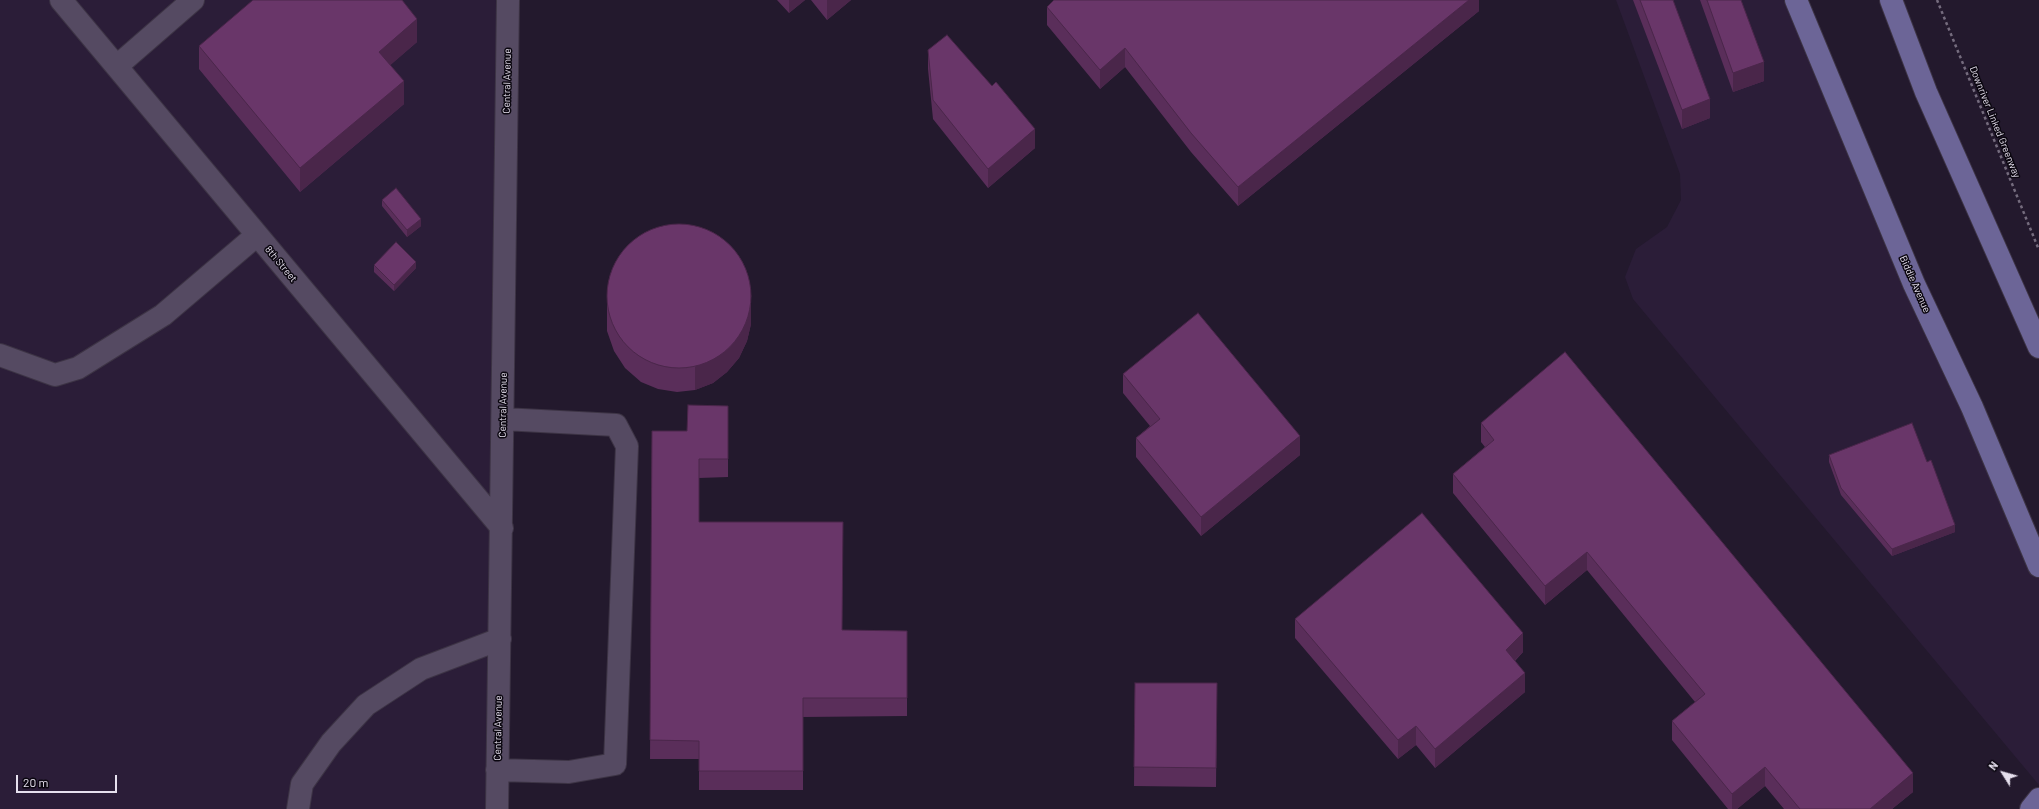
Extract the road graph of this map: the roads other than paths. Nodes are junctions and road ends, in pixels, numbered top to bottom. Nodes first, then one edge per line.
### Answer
1 (61, 0) edge
2 (193, 0) edge
3 (508, 0) edge
4 (1796, 0) edge
5 (1891, 0) edge
6 (117, 66) junction
7 (257, 235) junction
8 (2039, 347) edge
9 (0, 356) edge
10 (503, 419) junction
11 (502, 528) junction
12 (2039, 566) edge
13 (500, 639) junction
14 (497, 770) junction
15 (2039, 799) edge
16 (298, 809) edge
17 (497, 809) edge
18 (2031, 809) edge

1 - 6 street, 8th Street
2 - 6 street
3 - 10 street, Central Avenue
4 - 12 main road, Biddle Avenue
5 - 8 main road
6 - 7 street, 8th Street
7 - 9 street
7 - 11 street, 8th Street
10 - 11 street, Central Avenue
10 - 14 street
11 - 13 street, Central Avenue
13 - 14 street, Central Avenue
13 - 16 street
14 - 17 street, Central Avenue
15 - 18 main road

